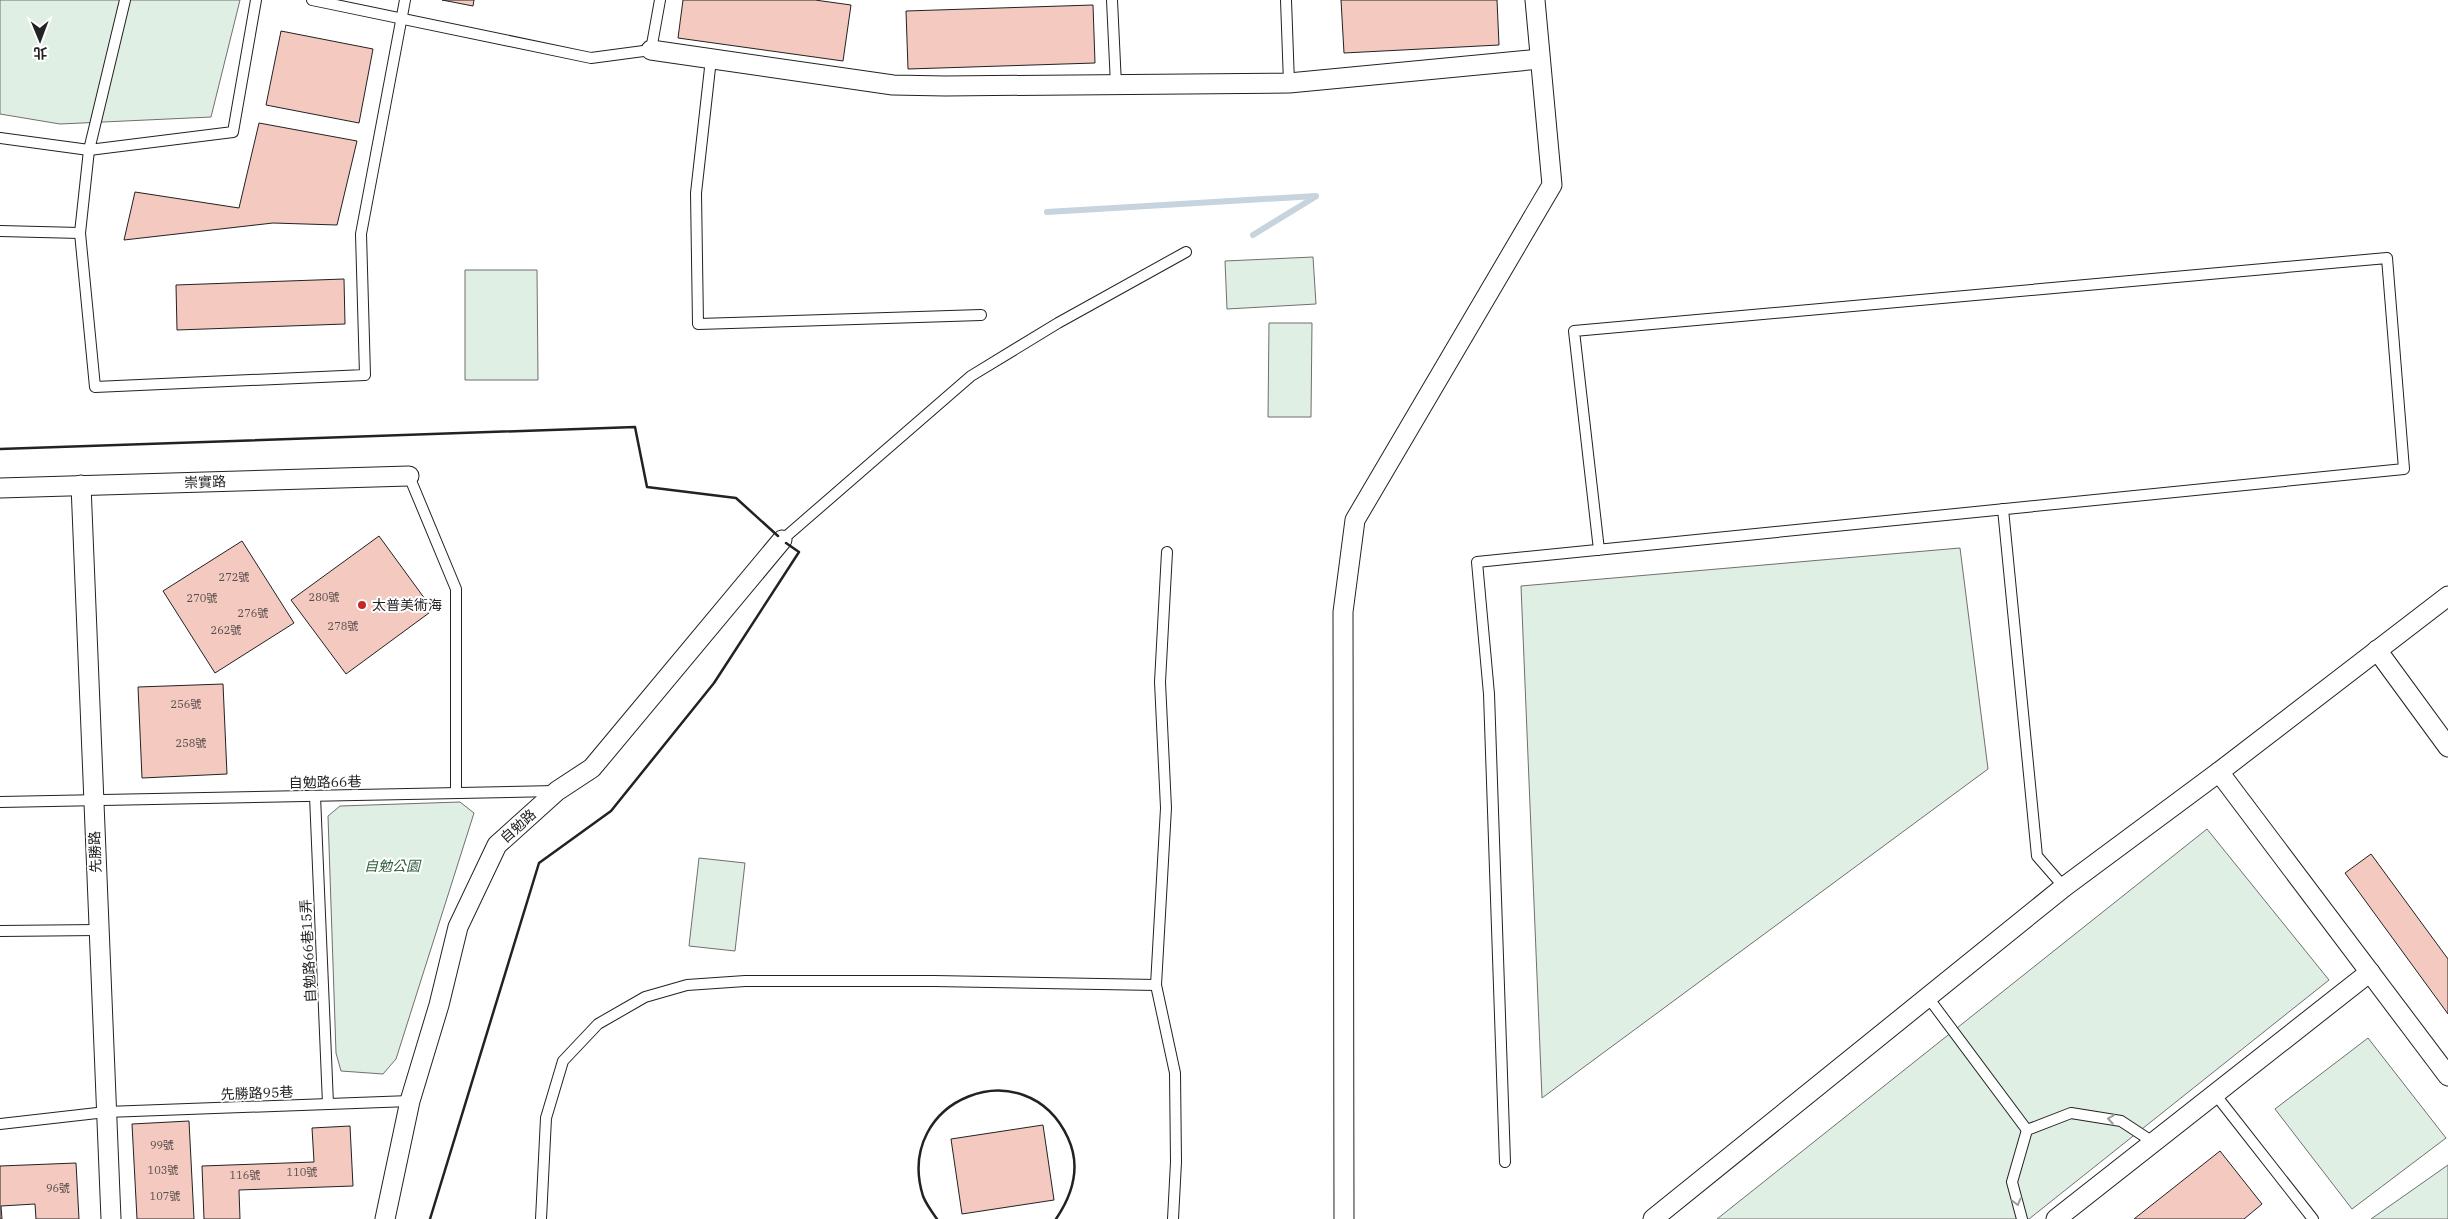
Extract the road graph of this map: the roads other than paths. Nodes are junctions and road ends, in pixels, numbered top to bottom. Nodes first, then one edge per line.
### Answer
1 (126, 0) edge
2 (256, 0) edge
3 (312, 0) edge
4 (405, 0) edge
5 (660, 0) edge
6 (1112, 0) edge
7 (1286, 0) edge
8 (1535, 0) edge
9 (401, 20) junction
10 (651, 50) junction
11 (711, 59) junction
12 (1540, 59) junction
13 (1289, 83) junction
14 (1116, 85) junction
15 (0, 138) edge
16 (89, 150) junction
17 (0, 231) edge
18 (80, 232) junction
19 (1186, 252) dead end
20 (981, 315) dead end
21 (409, 476) joint
22 (80, 485) junction
23 (0, 488) edge
24 (2003, 509) junction
25 (782, 540) joint
26 (1599, 550) junction
27 (1167, 552) dead end
28 (2448, 596) edge
29 (2377, 650) junction
30 (2448, 747) edge
31 (2218, 772) junction
32 (557, 791) junction
33 (456, 793) junction
34 (315, 796) junction
35 (94, 800) junction
36 (0, 802) edge
37 (2064, 887) junction
38 (98, 930) junction
39 (0, 932) edge
40 (2370, 972) junction
41 (1156, 986) junction
42 (1927, 996) junction
43 (2448, 1076) edge
44 (2215, 1094) junction
45 (410, 1101) junction
46 (328, 1104) junction
47 (106, 1112) junction
48 (0, 1124) edge
49 (2027, 1130) junction
50 (2153, 1142) junction
51 (1505, 1162) dead end
52 (111, 1219) edge
53 (385, 1219) edge
54 (541, 1219) edge
55 (1173, 1219) edge
56 (1344, 1219) edge
57 (1653, 1219) edge
58 (2022, 1219) edge
59 (2056, 1219) edge
60 (2312, 1219) edge

1 - 16 lane
2 - 16 lane
3 - 9 lane
4 - 9 lane
5 - 10 lane
6 - 14 lane
7 - 13 lane
8 - 12 street
9 - 10 lane
9 - 18 lane
10 - 11 street
11 - 14 street
11 - 20 lane
12 - 13 street
12 - 56 street
13 - 14 street
15 - 16 lane
16 - 18 lane
17 - 18 lane
19 - 25 lane
21 - 22 street, 崇實路
21 - 33 lane
22 - 23 street, 崇實路
22 - 35 street, 先勝路
24 - 26 lane
24 - 26 lane
24 - 37 lane
25 - 32 street, 自勉路
26 - 51 lane
27 - 41 lane
28 - 29 street
29 - 30 street
29 - 31 street
31 - 37 street
31 - 40 street
32 - 33 lane, 自勉路66巷
32 - 45 street, 自勉路
33 - 34 lane, 自勉路66巷
34 - 35 lane, 自勉路66巷
34 - 46 lane, 自勉路66巷15弄
35 - 36 lane, 自勉路66巷
35 - 38 street, 先勝路
37 - 42 street
38 - 39 lane
38 - 47 street, 先勝路
40 - 43 street
40 - 44 street
41 - 54 lane
41 - 55 lane
42 - 49 lane
42 - 57 street
44 - 50 street
44 - 60 lane
45 - 46 lane, 先勝路95巷
45 - 53 street, 自勉路
46 - 47 lane, 先勝路95巷
47 - 48 lane, 先勝路95巷
47 - 52 street, 先勝路
50 -> 49 lane
49 -> 58 lane
50 - 59 street

